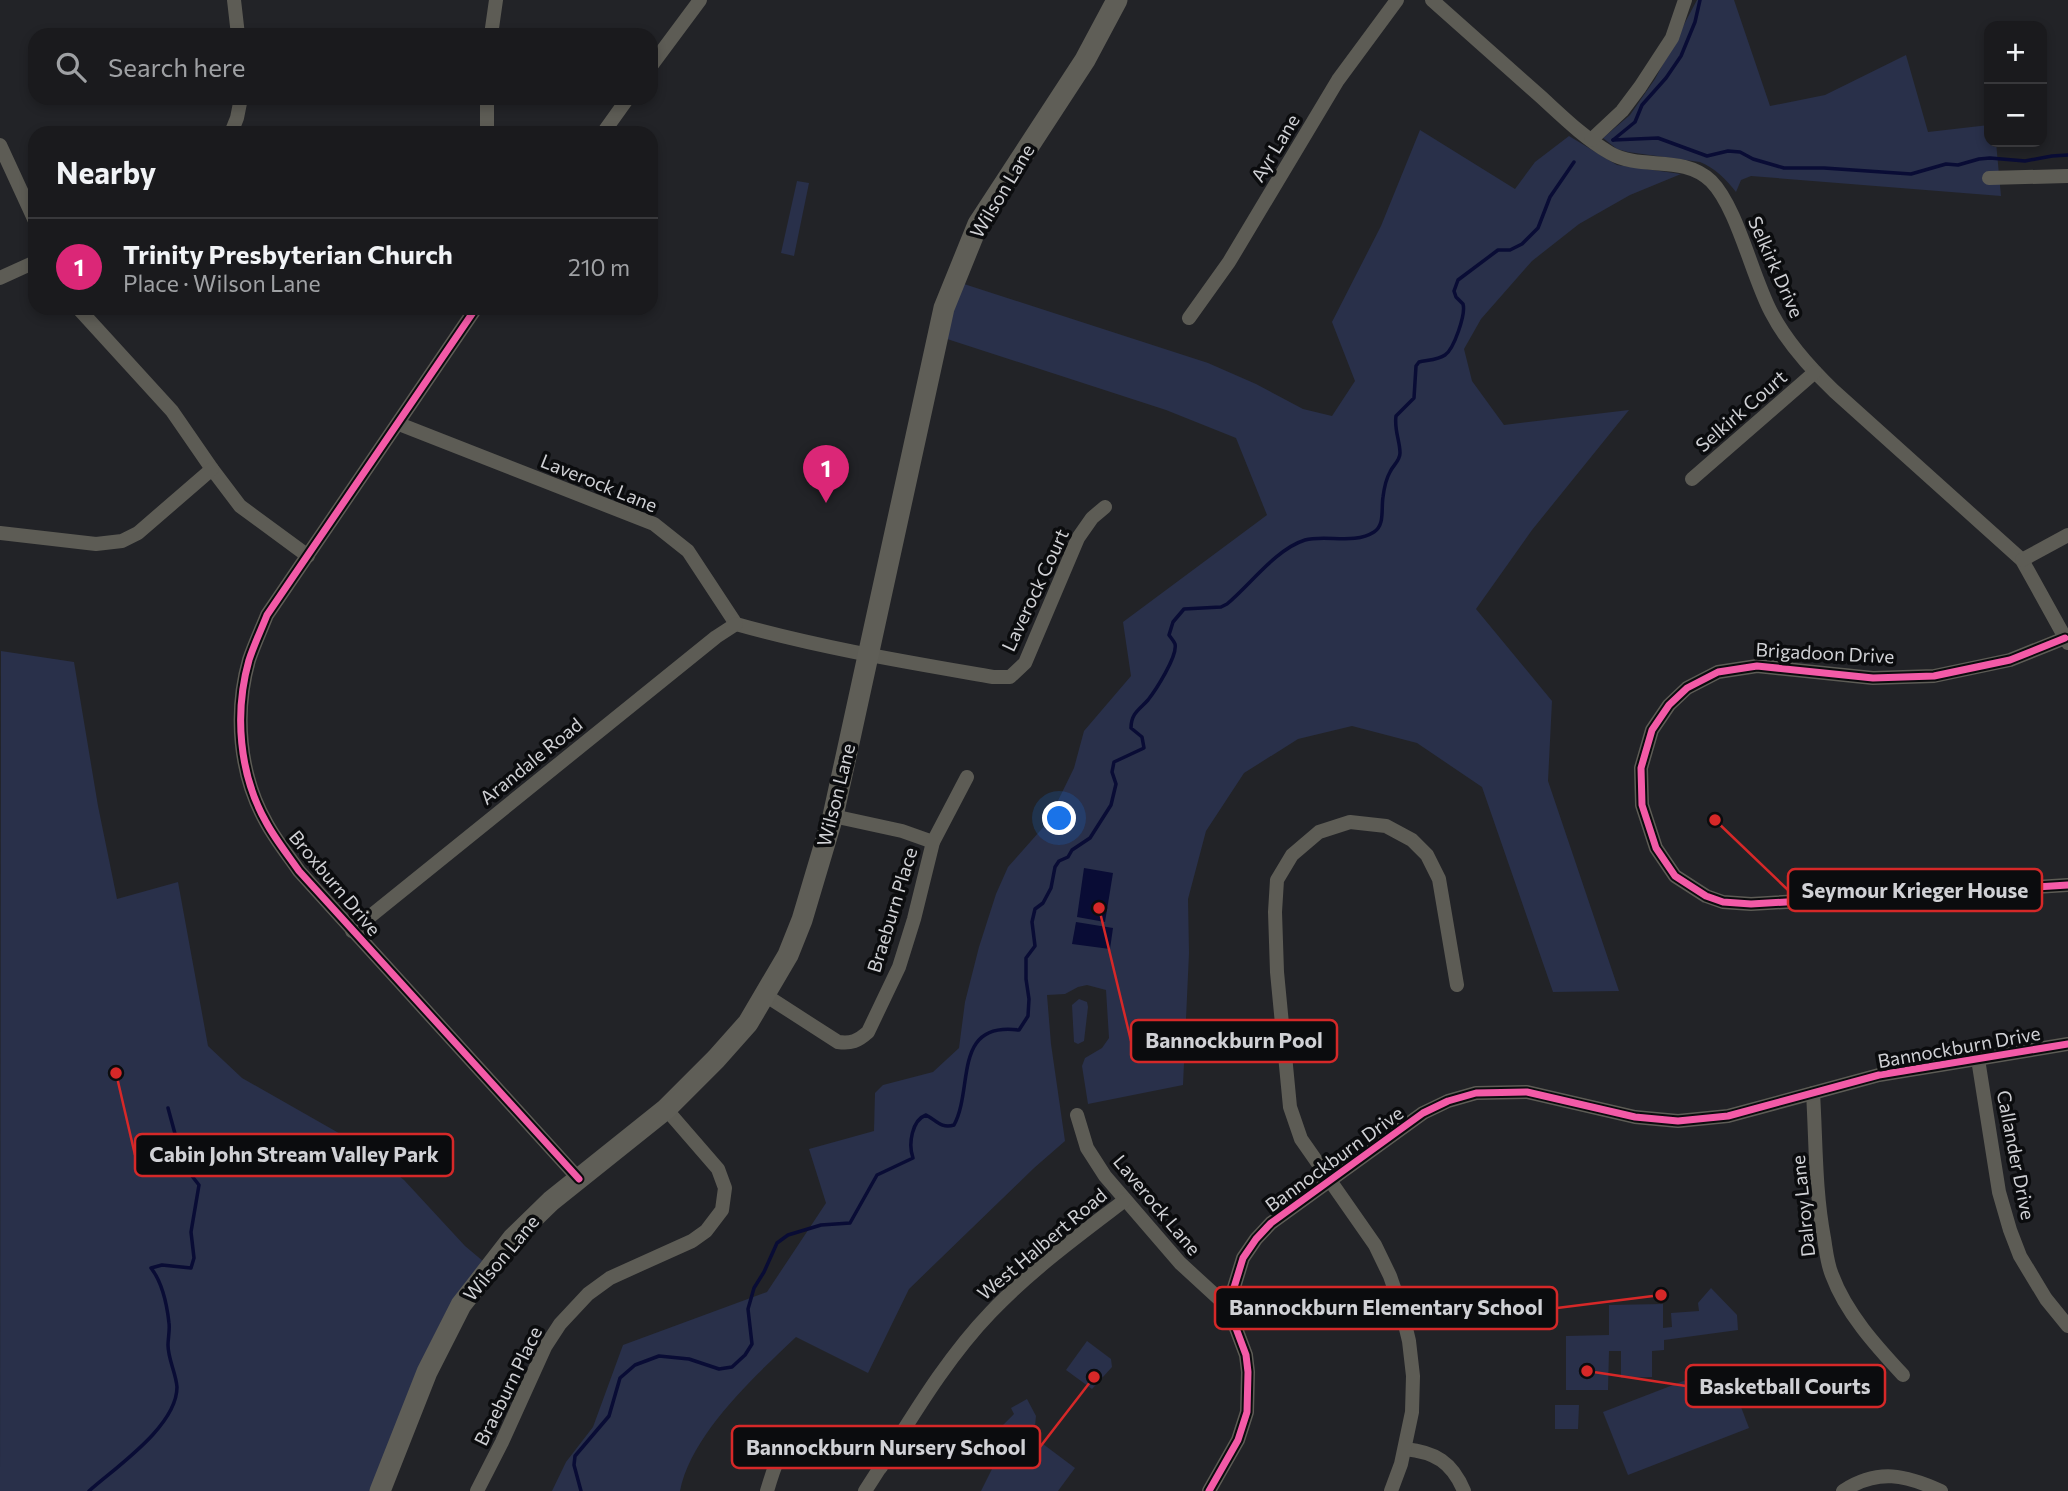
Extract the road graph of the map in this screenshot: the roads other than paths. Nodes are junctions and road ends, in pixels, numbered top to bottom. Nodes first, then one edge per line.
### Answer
1 (234, 0) edge
2 (496, 0) edge
3 (700, 0) edge
4 (1117, 0) edge
5 (1397, 0) edge
6 (1432, 0) edge
7 (1685, 0) edge
8 (237, 28) edge
9 (492, 28) edge
10 (658, 57) edge
11 (239, 105) edge
12 (487, 105) edge
13 (623, 105) edge
14 (233, 126) edge
15 (487, 126) edge
16 (608, 126) edge
17 (1591, 141) junction
18 (0, 145) edge
19 (2068, 176) edge
20 (1989, 178) dead end
21 (28, 206) edge
22 (28, 265) edge
23 (0, 278) edge
24 (84, 315) edge
25 (471, 315) edge
26 (1189, 318) dead end
27 (1815, 372) junction
28 (399, 424) junction
29 (212, 469) junction
30 (1692, 479) dead end
31 (1105, 507) dead end
32 (0, 533) edge
33 (2068, 535) edge
34 (308, 556) junction
35 (2022, 560) junction
36 (736, 624) junction
37 (2067, 641) edge
38 (868, 656) junction
39 (967, 777) dead end
40 (833, 816) junction
41 (933, 842) junction
42 (2068, 885) edge
43 (352, 931) junction
44 (1457, 985) dead end
45 (765, 995) junction
46 (2068, 1044) edge
47 (1978, 1059) junction
48 (1813, 1093) junction
49 (667, 1109) junction
50 (1077, 1115) dead end
51 (579, 1179) junction
52 (1329, 1180) junction
53 (1125, 1200) junction
54 (1228, 1307) junction
55 (2068, 1326) edge
56 (1903, 1375) dead end
57 (1405, 1449) junction
58 (881, 1467) junction
59 (380, 1491) edge
60 (477, 1491) edge
61 (767, 1491) edge
62 (865, 1491) edge
63 (1209, 1491) edge
64 (1391, 1491) edge
65 (1464, 1491) edge
66 (1843, 1491) edge
67 (1941, 1491) edge

1 - 8 street
2 - 9 street
3 - 10 street
4 - 38 main road, Wilson Lane
5 - 26 street, Ayr Lane
6 - 17 street, Selkirk Drive
7 - 17 street
11 - 14 street
12 - 15 street
13 - 16 street
17 - 27 street, Selkirk Drive
18 - 21 street
19 - 20 street
22 - 23 street
24 - 29 street
25 - 28 street, Broxburn Drive
27 - 30 street, Selkirk Court
27 - 35 street, Selkirk Drive
28 - 34 street, Broxburn Drive
28 - 36 street, Laverock Lane
29 - 32 street
29 - 34 street
31 - 38 street, Laverock Court
33 - 35 street
34 - 43 street, Broxburn Drive
35 - 37 street, Selkirk Drive
36 - 38 street
36 - 43 street, Arandale Road
37 - 42 street, Brigadoon Drive
38 - 40 main road, Wilson Lane
39 - 41 street, Braeburn Place
40 - 41 street
40 - 45 main road, Wilson Lane
41 - 45 street, Braeburn Place
43 - 51 street, Broxburn Drive
44 - 52 street
45 - 49 main road, Wilson Lane
46 - 47 street, Bannockburn Drive
47 - 48 street, Bannockburn Drive
47 - 55 street, Callander Drive
48 - 52 street, Bannockburn Drive
48 - 56 street, Dalroy Lane
49 - 51 main road, Wilson Lane
49 - 60 street, Braeburn Place
50 - 53 street, Laverock Lane
51 - 59 main road, Wilson Lane
52 - 54 street, Bannockburn Drive
52 - 57 street
53 - 54 street, Laverock Lane
53 - 58 street, West Halbert Road
54 - 63 street
57 - 64 street
57 - 65 street
58 - 61 street
58 - 62 street, West Halbert Road
66 - 67 street

